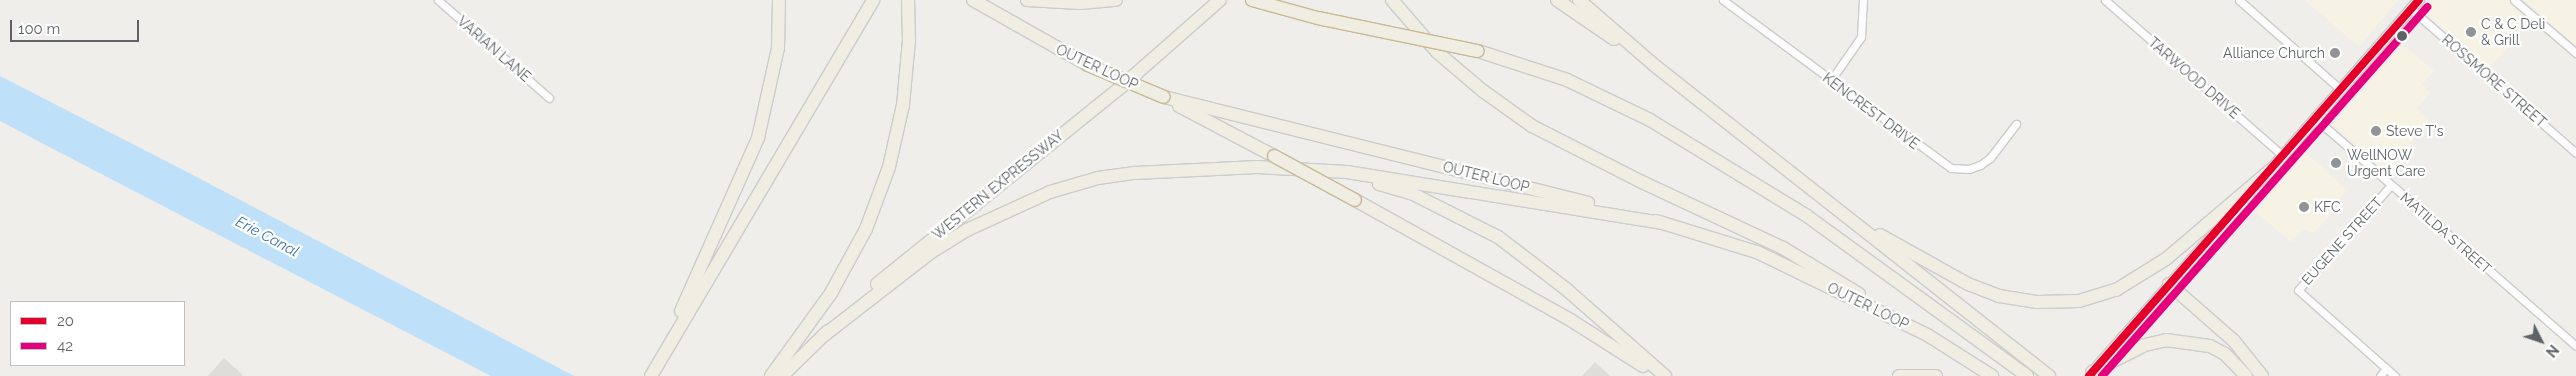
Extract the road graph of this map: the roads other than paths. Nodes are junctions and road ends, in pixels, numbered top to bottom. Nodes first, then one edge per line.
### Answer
1 (438, 0) edge
2 (779, 0) edge
3 (908, 0) edge
4 (973, 0) edge
5 (1027, 0) edge
6 (1116, 0) edge
7 (1220, 0) edge
8 (1252, 0) edge
9 (1392, 0) edge
10 (1557, 0) edge
11 (1579, 0) edge
12 (1723, 0) edge
13 (1863, 0) edge
14 (2104, 0) edge
15 (2239, 0) edge
16 (2419, 0) edge
17 (2514, 0) edge
18 (873, 1) edge
19 (2411, 9) junction
20 (2576, 53) edge
21 (1654, 65) junction
22 (1831, 80) junction
23 (2341, 90) junction
24 (1164, 97) junction
25 (549, 98) dead end
26 (2316, 119) junction
27 (2016, 124) dead end
28 (2576, 153) edge
29 (2283, 156) junction
30 (2273, 168) junction
31 (1331, 171) junction
32 (2391, 185) junction
33 (1844, 216) junction
34 (1663, 222) junction
35 (2169, 284) junction
36 (823, 336) junction
37 (1929, 336) junction
38 (2576, 346) edge
39 (2386, 368) junction
40 (2090, 374) edge
41 (651, 376) edge
42 (771, 376) edge
43 (782, 376) edge
44 (1658, 376) edge
45 (1665, 376) edge
46 (1899, 376) edge
47 (1936, 376) edge
48 (1992, 376) edge
49 (2026, 376) edge
50 (2049, 376) edge
51 (2246, 376) edge
52 (2262, 376) edge
53 (2380, 376) edge
54 (2395, 376) edge

1 - 25 street, VARIAN LANE
2 - 41 highway
3 - 42 highway
4 - 24 highway, OUTER LOOP, bridge
5 - 6 highway
7 - 36 highway, WESTERN EXPRESSWAY
8 - 49 highway, bridge
9 - 37 highway
10 - 21 highway
11 - 21 highway
12 - 22 street, KENCREST DRIVE
13 - 22 street
14 - 29 street, TARWOOD DRIVE
15 - 23 street
16 - 19 main road
17 - 20 street
18 - 41 highway
19 - 23 main road
19 - 28 street, ROSSMORE STREET
21 - 33 highway
22 - 27 street, KENCREST DRIVE
23 - 26 main road
24 - 34 highway, OUTER LOOP
24 - 44 highway, bridge
26 - 29 main road
26 - 32 street, MATILDA STREET
29 - 30 main road
30 - 33 highway
30 - 35 main road
31 - 34 highway
31 - 36 highway
31 - 45 highway
32 - 38 street, MATILDA STREET
32 - 39 street, EUGENE STREET
33 - 50 highway
34 - 37 highway, OUTER LOOP
35 - 40 main road
35 - 52 highway
36 - 43 highway, WESTERN EXPRESSWAY
37 - 48 highway, OUTER LOOP
39 - 53 street
39 - 54 street, EUGENE STREET
40 - 51 highway
46 - 47 highway

